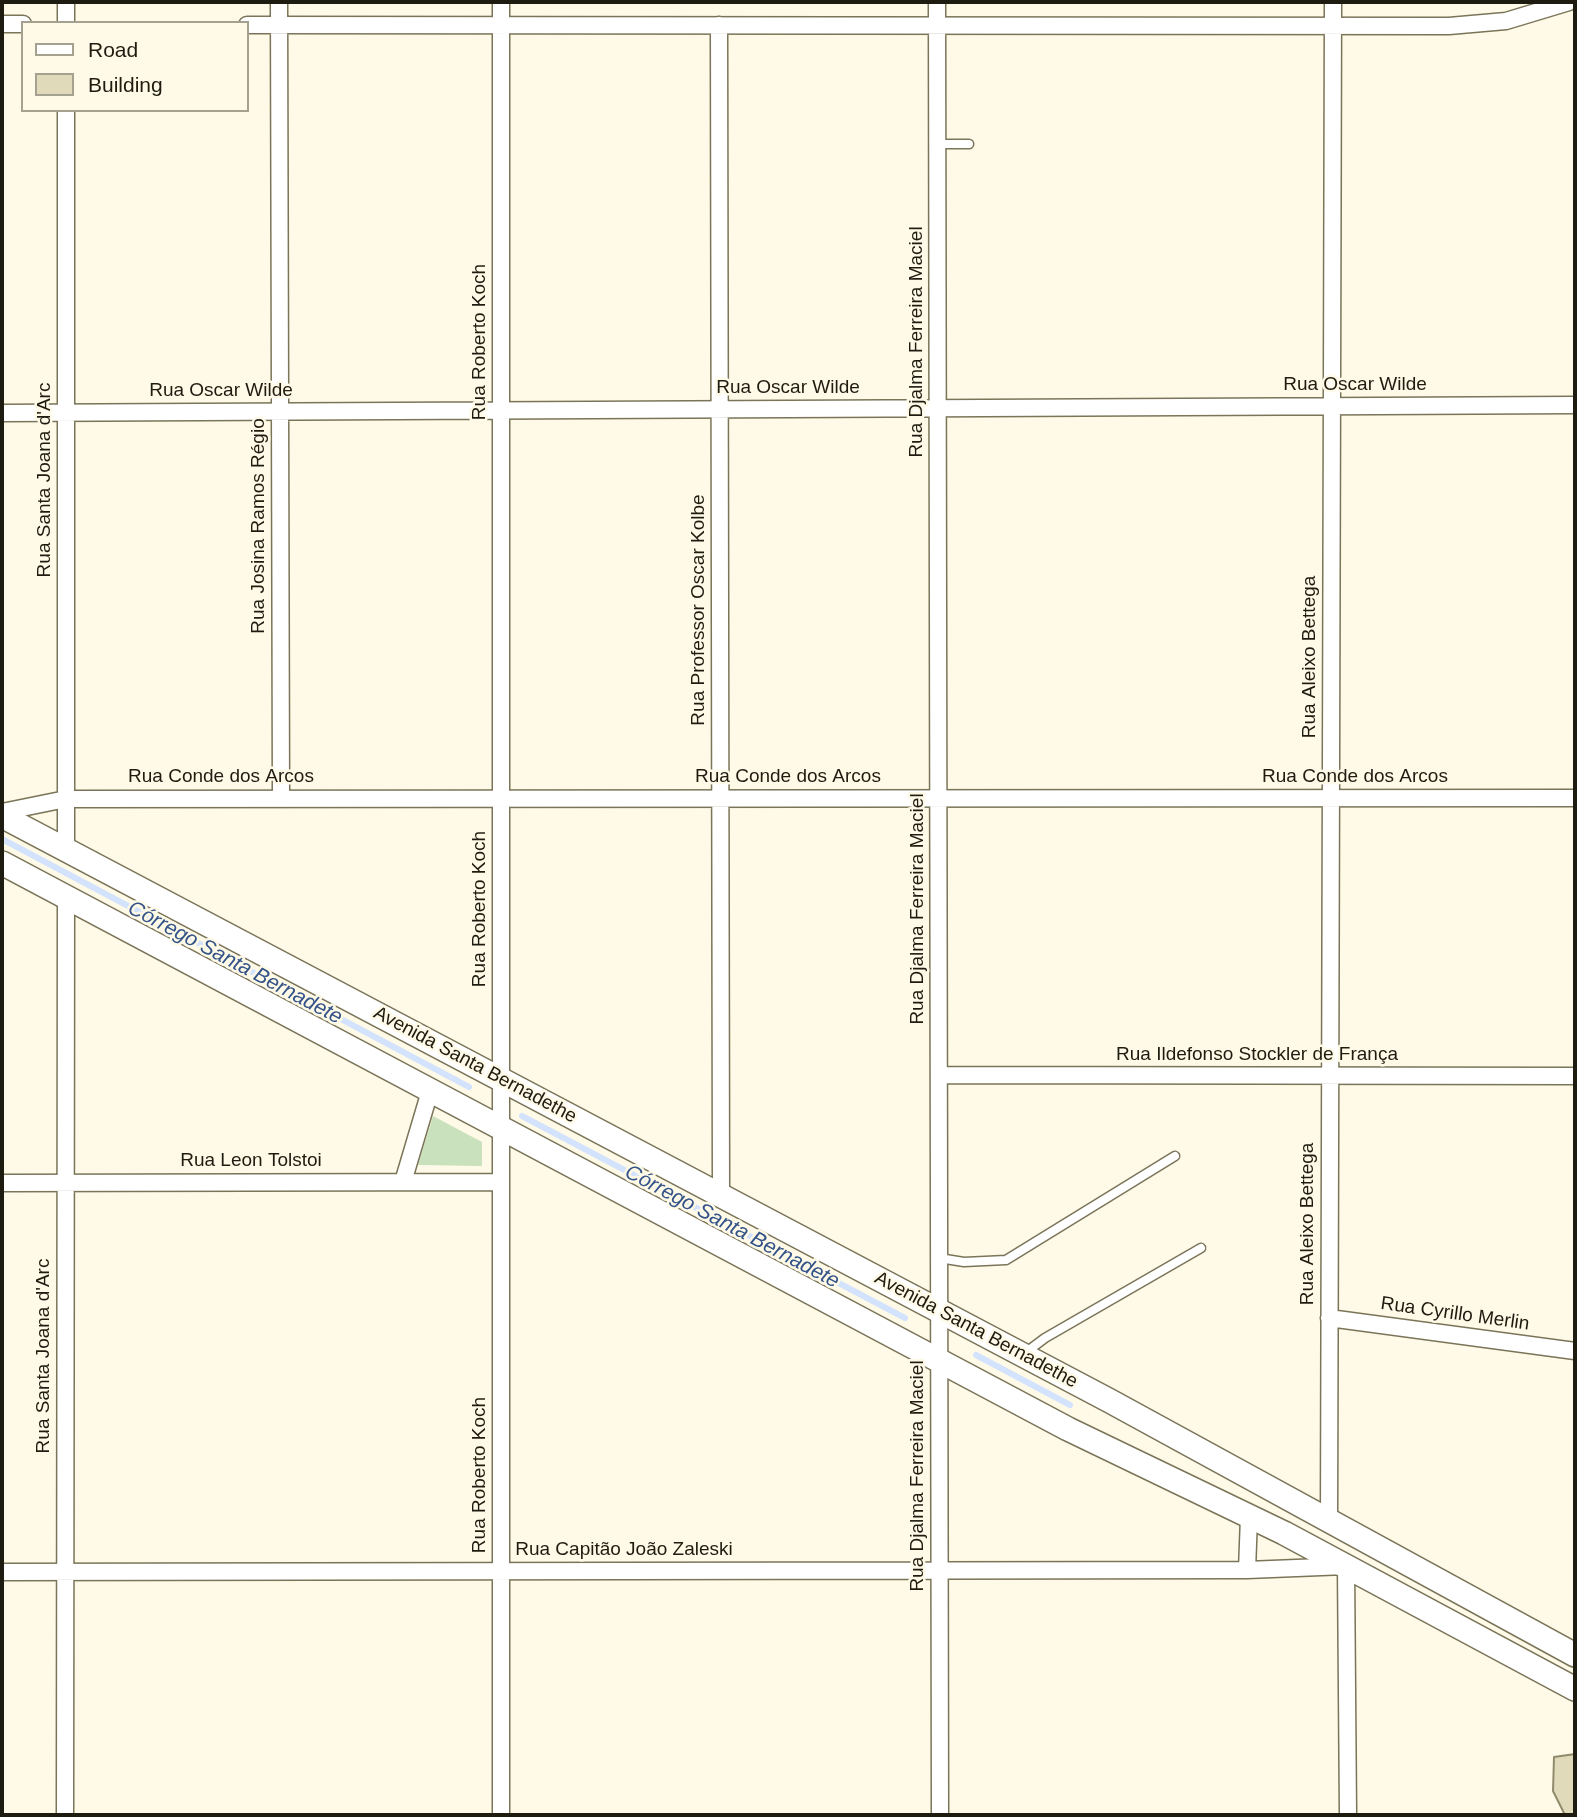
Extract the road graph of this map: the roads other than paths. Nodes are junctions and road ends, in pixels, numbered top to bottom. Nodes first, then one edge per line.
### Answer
1 (66, 2) edge
2 (279, 2) edge
3 (501, 2) edge
4 (937, 2) edge
5 (1332, 2) edge
6 (1569, 2) edge
7 (66, 21) edge
8 (2, 24) edge
9 (21, 24) edge
10 (248, 24) edge
11 (279, 25) junction
12 (501, 25) junction
13 (719, 25) junction
14 (937, 25) junction
15 (1332, 26) junction
16 (66, 112) edge
17 (938, 145) junction
18 (968, 145) dead end
19 (1575, 405) edge
20 (1331, 406) junction
21 (938, 408) junction
22 (719, 409) junction
23 (501, 410) junction
24 (280, 411) junction
25 (2, 412) edge
26 (66, 412) junction
27 (281, 798) junction
28 (501, 798) junction
29 (720, 798) junction
30 (939, 798) junction
31 (1331, 798) junction
32 (1575, 798) edge
33 (66, 799) junction
34 (2, 814) edge
35 (66, 849) junction
36 (2, 863) edge
37 (65, 897) junction
38 (939, 1075) junction
39 (1330, 1076) junction
40 (1575, 1076) edge
41 (501, 1080) junction
42 (430, 1091) junction
43 (501, 1128) junction
44 (1175, 1156) dead end
45 (403, 1182) junction
46 (501, 1182) junction
47 (2, 1183) edge
48 (65, 1183) junction
49 (721, 1195) junction
50 (1201, 1248) dead end
51 (939, 1258) junction
52 (939, 1311) junction
53 (1329, 1318) junction
54 (1575, 1351) edge
55 (1022, 1355) junction
56 (939, 1360) junction
57 (1249, 1517) junction
58 (1329, 1521) junction
59 (1346, 1566) junction
60 (940, 1570) junction
61 (1247, 1570) junction
62 (501, 1571) junction
63 (2, 1572) edge
64 (65, 1572) junction
65 (1575, 1655) edge
66 (1575, 1689) edge
67 (65, 1815) edge
68 (501, 1815) edge
69 (940, 1815) edge
70 (1348, 1815) edge

1 - 7 street
2 - 11 street, Rua Josina Ramos Régio
3 - 12 street, Rua Roberto Koch
4 - 14 street, Rua Djalma Ferreira Maciel
5 - 15 street, Rua Aleixo Bettega
6 - 15 street
8 - 9 street
10 - 11 street
11 - 12 street
11 - 24 street, Rua Josina Ramos Régio
12 - 13 street
12 - 23 street, Rua Roberto Koch
13 - 14 street
13 - 22 street, Rua Professor Oscar Kolbe
14 - 15 street
14 - 17 street, Rua Djalma Ferreira Maciel
15 - 20 street, Rua Aleixo Bettega
16 - 26 street, Rua Santa Joana d'Arc
17 - 18 lane
17 - 21 street, Rua Djalma Ferreira Maciel
19 - 20 street, Rua Oscar Wilde
20 - 21 street, Rua Oscar Wilde
20 - 31 street, Rua Aleixo Bettega
21 - 22 street, Rua Oscar Wilde
21 - 30 street, Rua Djalma Ferreira Maciel
22 - 23 street, Rua Oscar Wilde
22 - 29 street, Rua Professor Oscar Kolbe
23 - 24 street, Rua Oscar Wilde
23 - 28 street, Rua Roberto Koch
24 - 26 street, Rua Oscar Wilde
24 - 27 street, Rua Josina Ramos Régio
25 - 26 street, Rua Oscar Wilde
26 - 33 street, Rua Santa Joana d'Arc
27 - 28 street, Rua Conde dos Arcos
27 - 33 street, Rua Conde dos Arcos
28 - 29 street, Rua Conde dos Arcos
28 - 41 street, Rua Roberto Koch
29 - 30 street, Rua Conde dos Arcos
29 - 49 street, Rua Professor Oscar Kolbe
30 - 31 street, Rua Conde dos Arcos
30 - 38 street, Rua Djalma Ferreira Maciel
31 - 32 street, Rua Conde dos Arcos
31 - 39 street, Rua Aleixo Bettega
33 - 34 street, Rua Conde dos Arcos
33 - 35 street, Rua Santa Joana d'Arc
34 - 35 main road, Avenida Santa Bernadethe
35 - 41 main road, Avenida Santa Bernadethe
36 - 37 main road
37 - 42 main road
37 - 48 street, Rua Santa Joana d'Arc
38 - 39 street, Rua Ildefonso Stockler de França
38 - 51 street, Rua Djalma Ferreira Maciel
39 - 40 street, Rua Ildefonso Stockler de França
39 - 53 street, Rua Aleixo Bettega
41 - 43 street, Rua Roberto Koch
41 - 49 main road, Avenida Santa Bernadethe
42 - 43 main road
42 - 45 street
43 - 46 street, Rua Roberto Koch
43 - 56 main road
44 - 51 lane
45 - 46 street, Rua Leon Tolstoi
45 - 48 street, Rua Leon Tolstoi
46 - 62 street, Rua Roberto Koch
47 - 48 street, Rua Leon Tolstoi
48 - 64 street, Rua Santa Joana d'Arc
49 - 52 main road, Avenida Santa Bernadethe
50 - 55 lane
51 - 52 street, Rua Djalma Ferreira Maciel
52 - 55 main road, Avenida Santa Bernadethe
52 - 56 street, Rua Djalma Ferreira Maciel
53 - 54 street, Rua Cyrillo Merlin
53 - 58 street, Rua Aleixo Bettega
55 - 58 main road, Avenida Santa Bernadethe
56 - 57 main road
56 - 60 street, Rua Djalma Ferreira Maciel
57 - 59 main road
57 - 61 street
58 - 65 main road, Avenida Santa Bernadethe
59 - 61 street, Rua Capitão João Zaleski
59 - 66 main road
59 - 70 street
60 - 61 street, Rua Capitão João Zaleski
60 - 62 street, Rua Capitão João Zaleski
60 - 69 street, Rua Djalma Ferreira Maciel
62 - 64 street, Rua Capitão João Zaleski
62 - 68 street, Rua Roberto Koch
63 - 64 street, Rua Capitão João Zaleski
64 - 67 street, Rua Santa Joana d'Arc

